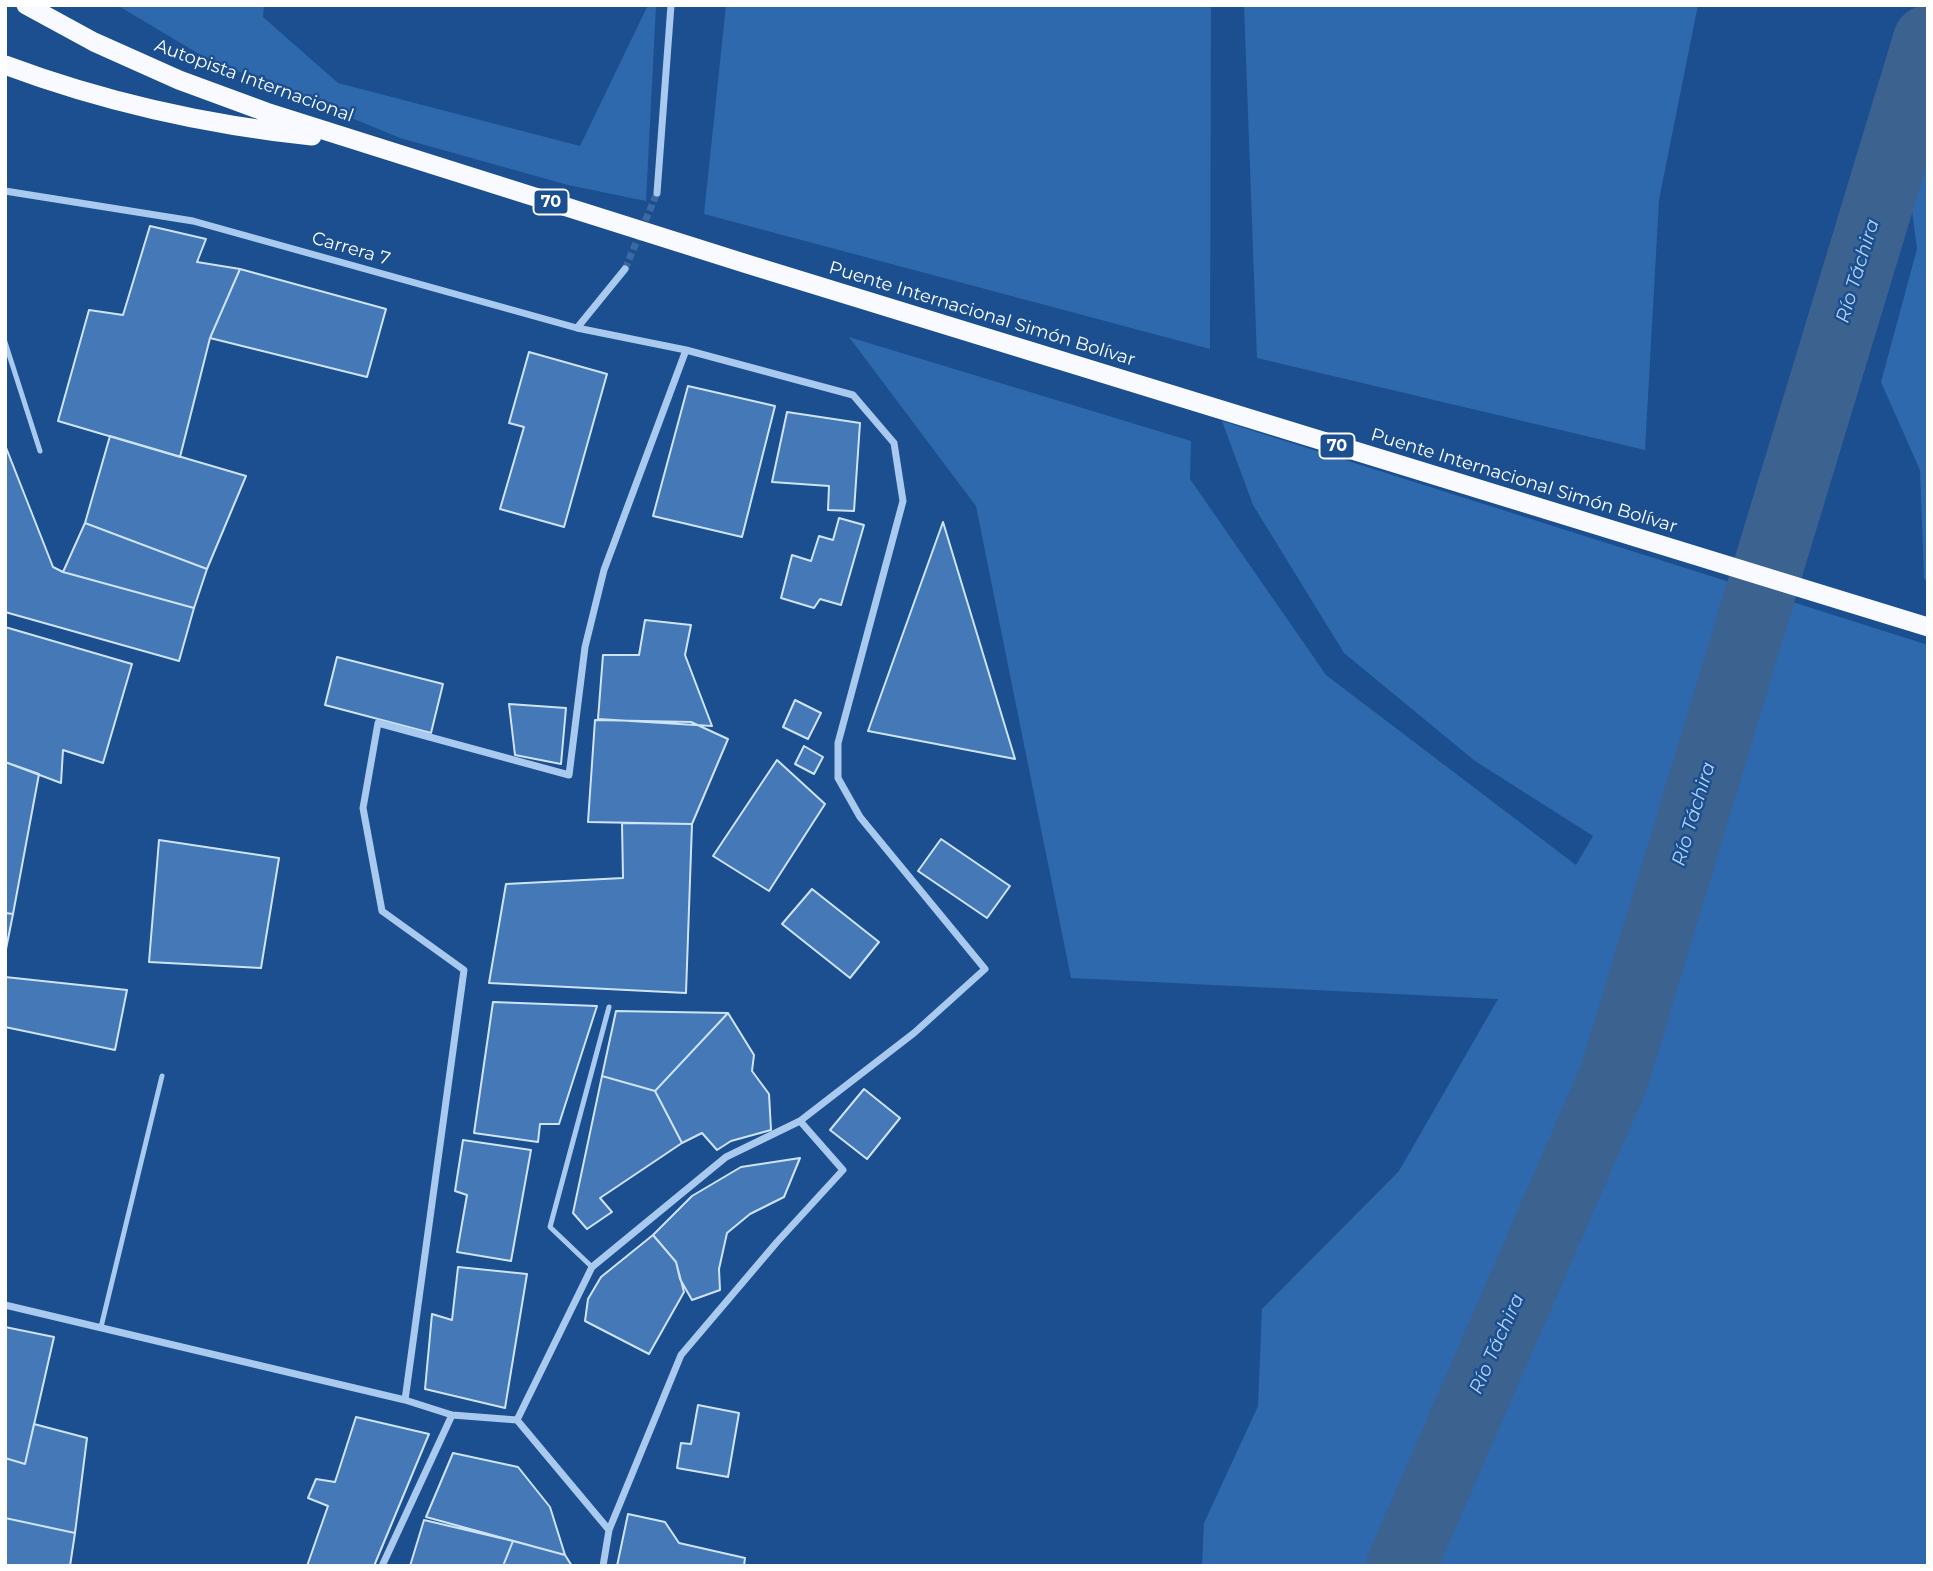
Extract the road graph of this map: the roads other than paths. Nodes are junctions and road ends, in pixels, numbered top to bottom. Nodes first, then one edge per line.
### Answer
1 (26, 5) edge
2 (671, 5) edge
3 (5, 65) edge
4 (355, 141) junction
5 (5, 191) edge
6 (657, 193) tunnel mouth
7 (747, 264) joint
8 (625, 269) tunnel mouth
9 (577, 328) junction
10 (5, 342) edge
11 (686, 350) junction
12 (40, 451) dead end
13 (1928, 627) edge
14 (609, 1007) dead end
15 (162, 1076) dead end
16 (800, 1121) junction
17 (592, 1267) junction
18 (5, 1305) edge
19 (101, 1327) junction
20 (405, 1400) junction
21 (453, 1415) junction
22 (517, 1420) junction
23 (609, 1530) junction
24 (382, 1566) edge
25 (603, 1566) edge

1 - 4 highway, Autopista Internacional / 70
2 - 6 street
3 - 4 highway, Autopista Internacional / 70
4 - 7 highway, Autopista Internacional / 70
5 - 9 street, Carrera 7
7 - 13 highway, Puente Internacional Simón Bolívar / 70
8 - 9 street
9 - 11 street, Carrera 7
10 - 12 lane
11 - 16 street, Carrera 7
11 - 20 street
14 - 17 lane
15 - 19 lane
16 - 17 street
16 - 23 street
17 - 22 street
18 - 19 street
19 - 20 street
20 - 21 street
21 - 22 street
21 - 24 street
22 - 23 street
23 - 25 street

